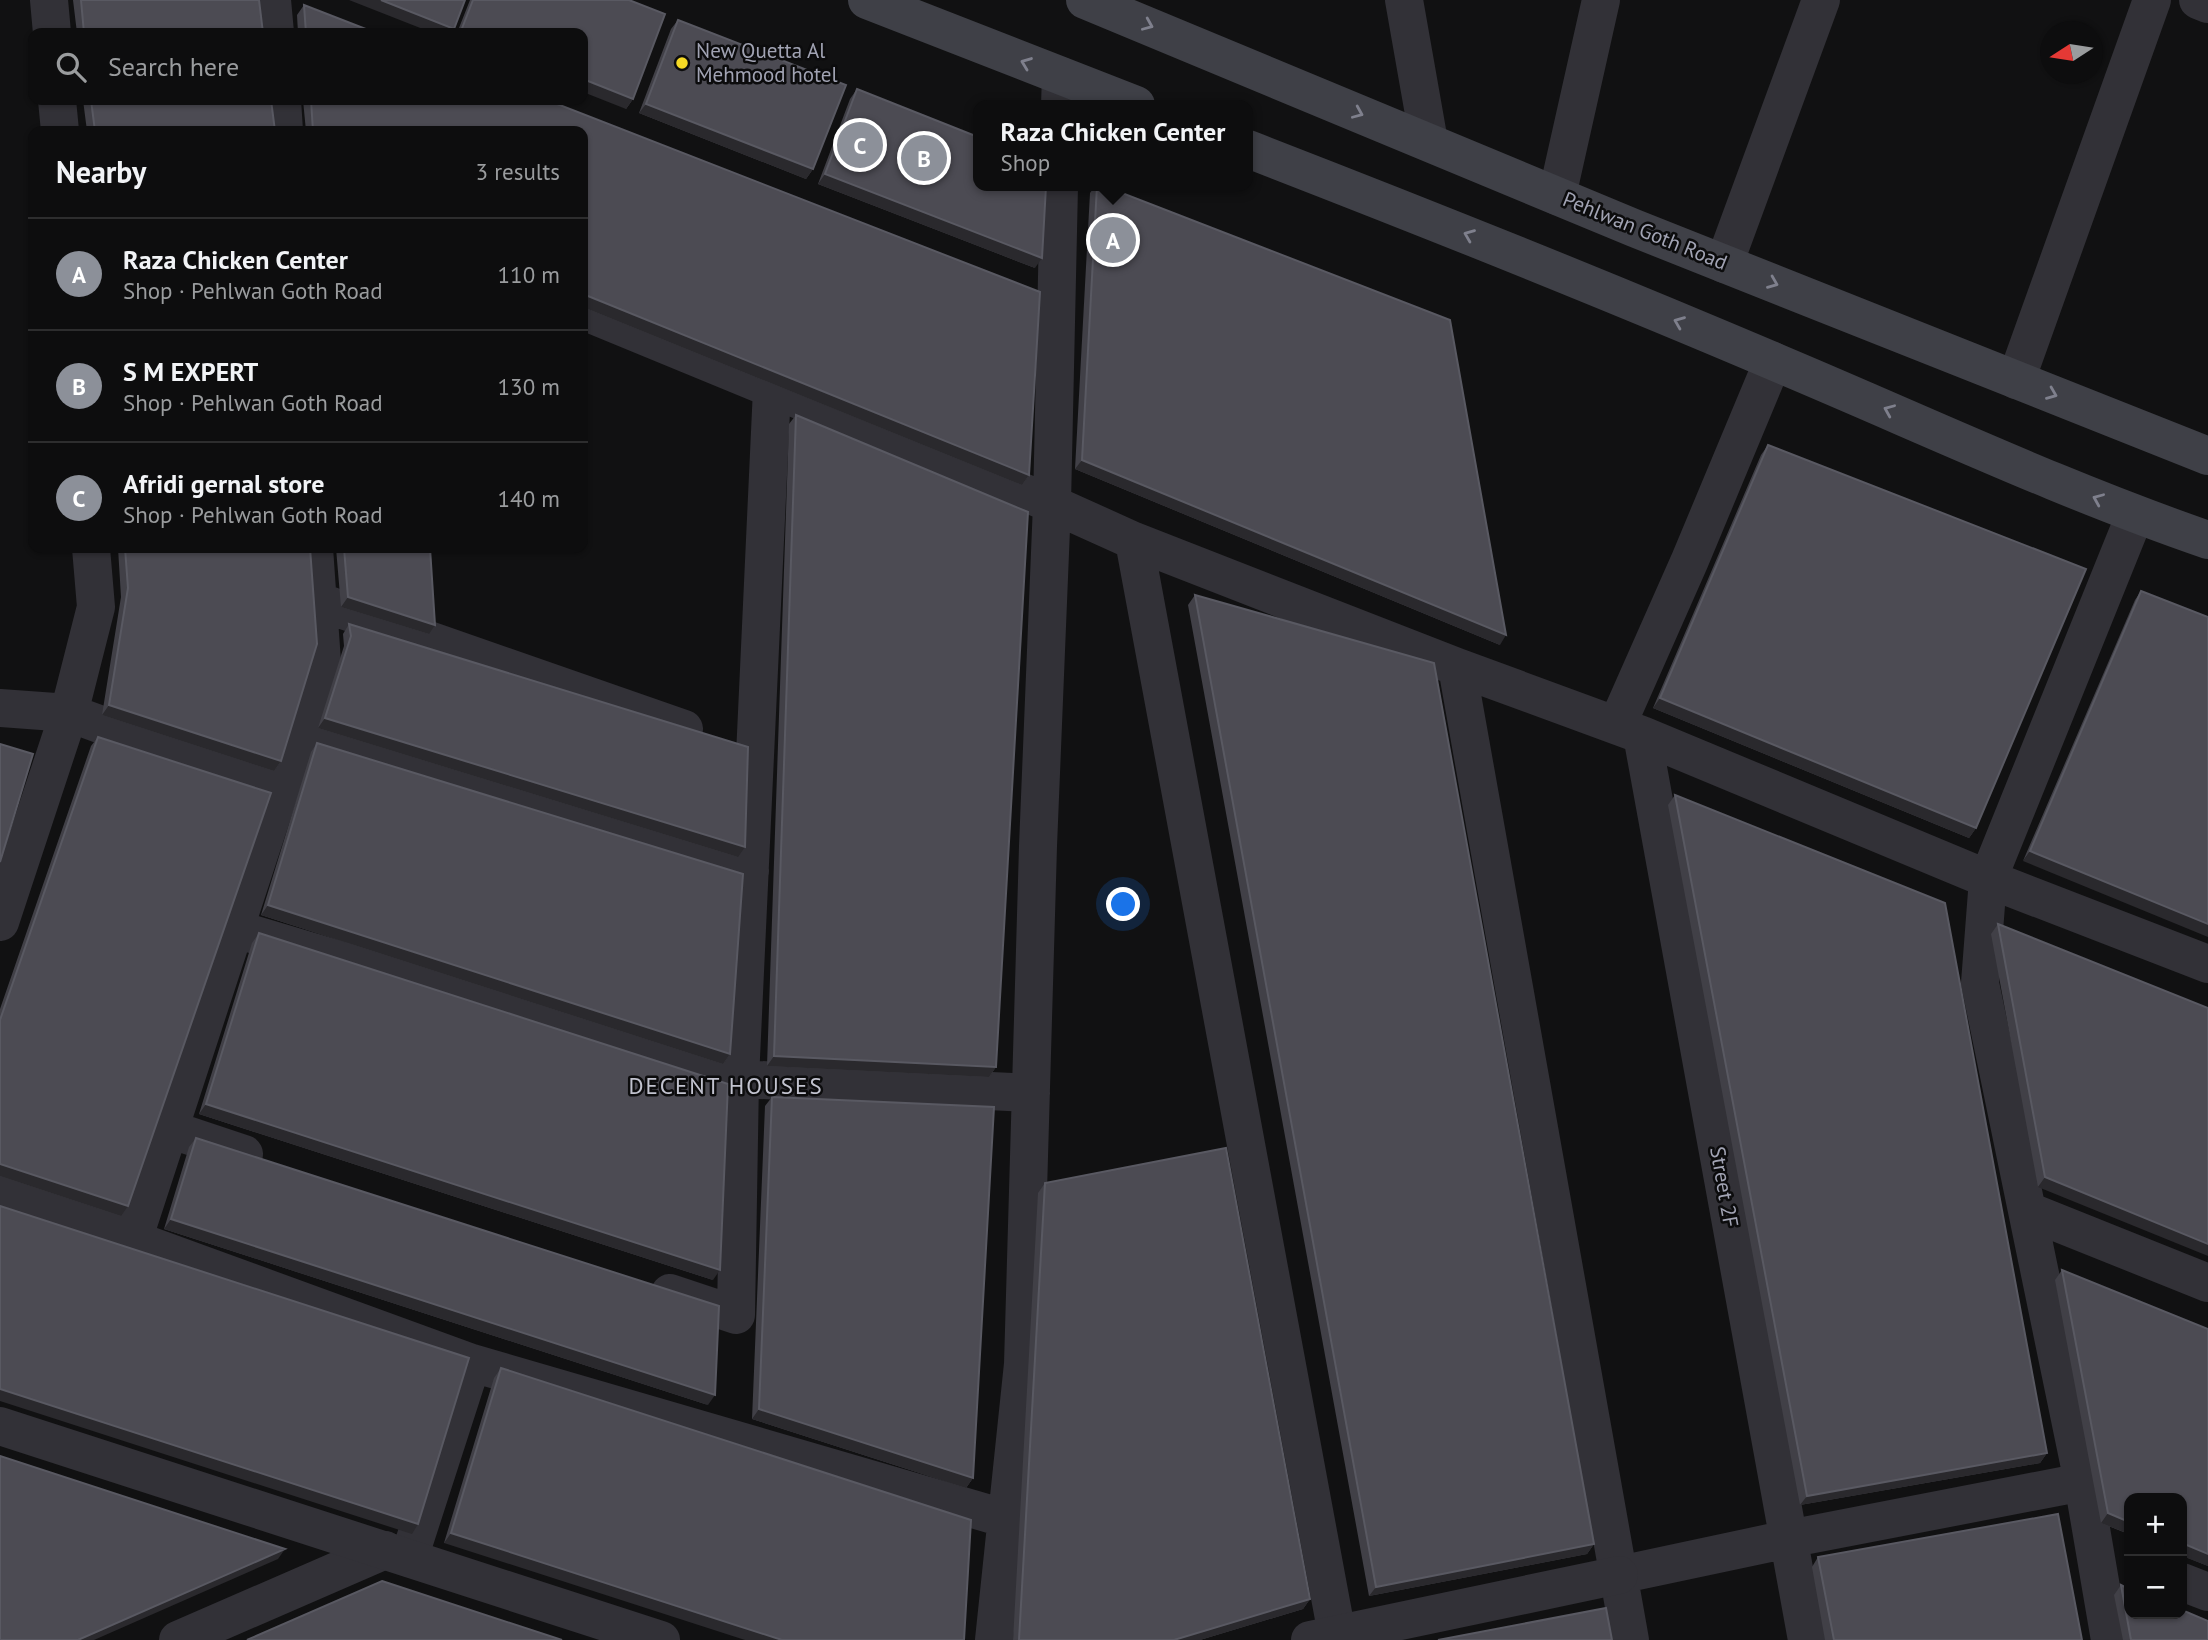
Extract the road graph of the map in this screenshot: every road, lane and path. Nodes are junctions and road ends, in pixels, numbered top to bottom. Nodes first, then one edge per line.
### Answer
1 (50, 0) edge
2 (272, 0) edge
3 (867, 0) edge
4 (1085, 0) edge
5 (1404, 0) edge
6 (1601, 0) edge
7 (1821, 0) edge
8 (2151, 0) edge
9 (2198, 0) edge
10 (2208, 4) edge
11 (52, 28) edge
12 (275, 28) edge
13 (1061, 91) edge
14 (1109, 100) edge
15 (57, 105) edge
16 (282, 105) edge
17 (60, 126) edge
18 (284, 126) edge
19 (1429, 142) junction
20 (1253, 151) edge
21 (1059, 191) edge
22 (1557, 196) junction
23 (1724, 264) junction
24 (588, 313) edge
25 (1773, 361) junction
26 (2016, 380) junction
27 (772, 389) junction
28 (2208, 456) edge
29 (1052, 504) junction
30 (2135, 515) junction
31 (2208, 540) edge
32 (1134, 541) junction
33 (91, 553) edge
34 (314, 553) edge
35 (317, 601) junction
36 (1457, 667) junction
37 (0, 708) edge
38 (69, 713) junction
39 (1629, 730) junction
40 (298, 735) junction
41 (755, 754) junction
42 (280, 790) junction
43 (750, 871) junction
44 (1988, 879) junction
45 (0, 922) edge
46 (235, 929) junction
47 (2208, 964) edge
48 (740, 1079) junction
49 (1031, 1093) junction
50 (169, 1129) junction
51 (275, 1164) edge
52 (0, 1191) edge
53 (2028, 1211) junction
54 (133, 1240) junction
55 (2208, 1283) edge
56 (644, 1284) edge
57 (472, 1363) junction
58 (0, 1426) edge
59 (2083, 1482) junction
60 (1007, 1519) junction
61 (1788, 1539) junction
62 (397, 1554) junction
63 (2112, 1555) edge
64 (1619, 1575) junction
65 (2187, 1583) edge
66 (2208, 1592) edge
67 (1328, 1638) edge
68 (178, 1640) edge
69 (661, 1640) edge
70 (994, 1640) edge
71 (1630, 1640) edge
72 (1807, 1640) edge
73 (2110, 1640) edge

1 - 11 street
2 - 12 street
13 -> 3 main road
4 -> 19 main road, Pehlwan Goth Road
5 - 19 street
6 - 22 street
7 - 23 street
8 - 26 street
9 - 10 street
13 - 14 main road
15 - 17 street
16 - 18 street
19 - 22 main road, Pehlwan Goth Road
25 -> 20 main road
21 - 29 street
22 - 23 main road, Pehlwan Goth Road
23 -> 26 main road, Pehlwan Goth Road
24 - 27 street
30 -> 25 main road
25 - 39 street
26 -> 28 main road, Pehlwan Goth Road
27 - 29 street
27 - 41 street
29 - 32 street
29 - 49 street
30 - 31 main road
30 - 44 street
32 - 36 street
32 - 67 street
33 - 38 street
34 - 35 street
35 - 40 street
35 - 41 street
36 - 39 street
36 - 64 street
37 - 38 street
38 - 42 street
38 - 45 street
39 - 44 street
39 - 61 street, Street 2F
40 - 42 street
40 - 43 street
41 - 43 street
42 - 46 street
43 - 48 street
44 - 47 street
44 - 53 street
46 - 48 street
46 - 50 street
48 - 49 street
48 - 56 street
49 - 60 street
50 - 51 street
50 - 54 street
52 - 54 street
53 - 55 street
53 - 59 street
54 - 57 street
57 - 60 street
57 - 62 street
58 - 62 street
59 - 61 street
59 - 63 street
60 - 70 street
61 - 64 street
61 - 72 street, Street 2F
62 - 68 street
62 - 69 street
63 - 73 street
64 - 67 street
64 - 71 street
65 - 66 street

